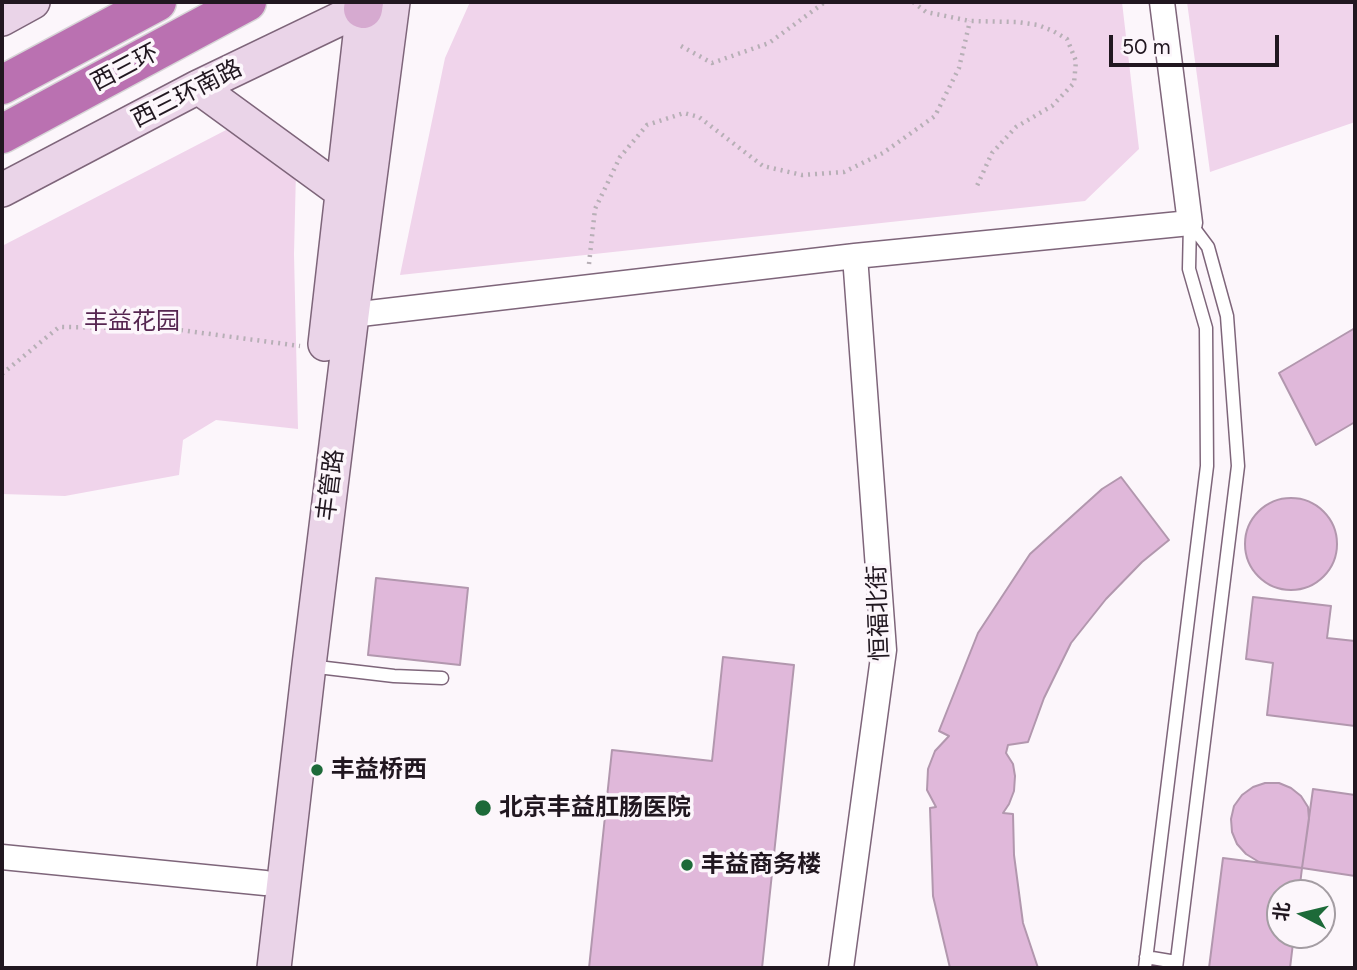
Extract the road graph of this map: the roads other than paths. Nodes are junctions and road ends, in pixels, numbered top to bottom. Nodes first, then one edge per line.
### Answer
1 (33, 2) edge
2 (157, 2) edge
3 (247, 2) edge
4 (1162, 2) edge
5 (362, 6) edge
6 (2, 19) edge
7 (2, 85) edge
8 (198, 87) junction
9 (2, 134) edge
10 (2, 190) edge
11 (342, 192) junction
12 (1190, 223) junction
13 (855, 256) junction
14 (352, 315) junction
15 (309, 666) junction
16 (442, 678) dead end
17 (2, 858) edge
18 (265, 883) junction
19 (1146, 963) edge
20 (1176, 965) edge
21 (254, 968) edge
22 (274, 968) edge
23 (841, 968) edge

1 - 6 street
2 - 7 highway, 西三环
3 - 9 highway, 西三环
4 - 12 street
5 - 8 street, 西三环南路
5 - 11 street, 丰管路
5 - 14 street, 丰管路
8 - 10 street, 西三环南路
8 - 11 street
11 - 18 street, 丰管路
12 - 13 street
12 - 19 lane
12 - 20 lane
13 - 14 street
13 - 23 street, 恒福北街
14 - 15 street, 丰管路
15 - 16 lane
15 - 22 street, 丰管路
17 - 18 street
18 - 21 street, 丰管路
19 - 20 lane

